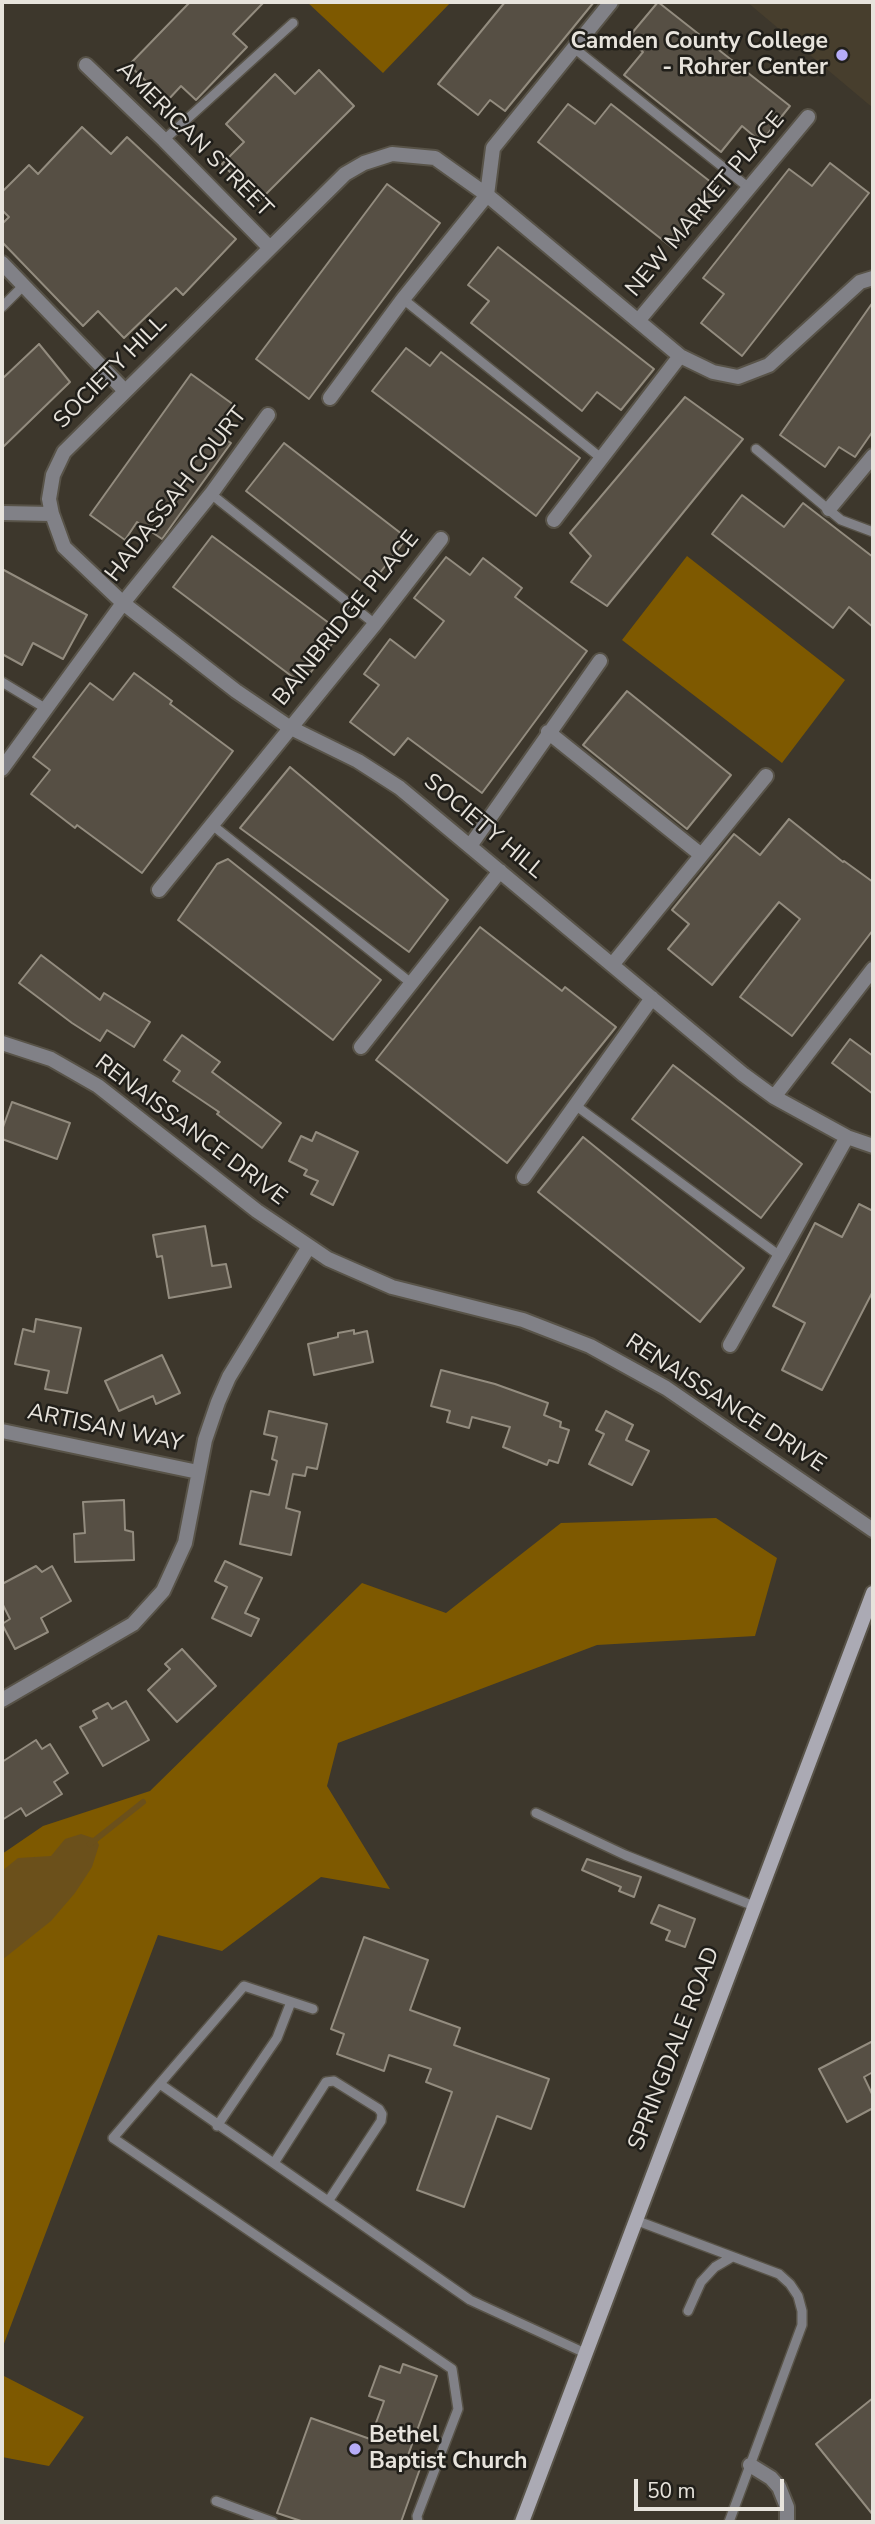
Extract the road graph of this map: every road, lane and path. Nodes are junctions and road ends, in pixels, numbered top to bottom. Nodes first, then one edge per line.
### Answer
1 (611, 2) edge
2 (293, 23) dead end
3 (573, 48) junction
4 (86, 65) dead end
5 (808, 117) dead end
6 (164, 140) junction
7 (749, 188) junction
8 (487, 195) junction
9 (269, 247) junction
10 (2, 263) edge
11 (873, 278) edge
12 (23, 286) junction
13 (403, 299) junction
14 (2, 307) edge
15 (638, 321) junction
16 (680, 356) junction
17 (125, 391) junction
18 (330, 398) dead end
19 (268, 415) dead end
20 (756, 449) dead end
21 (873, 456) edge
22 (601, 458) junction
23 (211, 494) junction
24 (829, 509) junction
25 (2, 513) edge
26 (52, 514) junction
27 (554, 520) dead end
28 (873, 532) edge
29 (441, 539) dead end
30 (122, 603) junction
31 (375, 624) junction
32 (600, 661) dead end
33 (2, 682) edge
34 (45, 708) junction
35 (289, 727) junction
36 (548, 732) junction
37 (2, 769) edge
38 (766, 776) dead end
39 (211, 824) junction
40 (470, 846) junction
41 (700, 854) junction
42 (500, 871) junction
43 (159, 890) dead end
44 (612, 965) junction
45 (873, 969) edge
46 (411, 983) junction
47 (652, 998) junction
48 (2, 1043) edge
49 (361, 1046) dead end
50 (774, 1097) junction
51 (575, 1105) junction
52 (847, 1137) junction
53 (873, 1146) edge
54 (524, 1177) dead end
55 (308, 1248) junction
56 (780, 1256) junction
57 (730, 1345) dead end
58 (2, 1430) edge
59 (198, 1472) junction
60 (873, 1530) edge
61 (873, 1593) edge
62 (2, 1700) edge
63 (536, 1813) dead end
64 (754, 1906) junction
65 (291, 2002) junction
66 (313, 2009) dead end
67 (160, 2084) junction
68 (217, 2126) junction
69 (274, 2163) junction
70 (329, 2200) junction
71 (635, 2220) junction
72 (732, 2257) junction
73 (688, 2311) dead end
74 (585, 2353) junction
75 (750, 2465) junction
76 (216, 2501) dead end
77 (273, 2522) edge
78 (418, 2522) edge
79 (522, 2522) edge
80 (729, 2522) edge
81 (787, 2522) edge

1 - 3 street
2 - 6 lane
3 - 7 lane
3 - 8 street
4 - 6 street, AMERICAN STREET
5 - 7 street, NEW MARKET PLACE
6 - 9 street, AMERICAN STREET
7 - 15 street, NEW MARKET PLACE
8 - 9 street, SOCIETY HILL
8 - 13 street
8 - 15 street, SOCIETY HILL
9 - 17 street, SOCIETY HILL
10 - 12 street
11 - 16 street, SOCIETY HILL
12 - 14 lane
12 - 17 street
13 - 18 street
13 - 22 lane
15 - 16 street, SOCIETY HILL
16 - 22 street
17 - 26 street, SOCIETY HILL
19 - 23 street, HADASSAH COURT
20 - 24 lane
21 - 24 street
22 - 27 street
23 - 30 street, HADASSAH COURT
23 - 31 lane
24 - 28 lane
25 - 26 street
26 - 30 street, SOCIETY HILL
29 - 31 street, BAINBRIDGE PLACE
30 - 34 street, HADASSAH COURT
30 - 35 street, SOCIETY HILL
31 - 35 street, BAINBRIDGE PLACE
32 - 36 street
33 - 34 lane
34 - 37 street, HADASSAH COURT
35 - 39 street, BAINBRIDGE PLACE
35 - 40 street, SOCIETY HILL
36 - 40 street
36 - 41 street
38 - 41 street
39 - 43 street, BAINBRIDGE PLACE
39 - 46 lane
40 - 42 street, SOCIETY HILL
41 - 44 street
42 - 44 street, SOCIETY HILL
42 - 46 street
44 - 47 street, SOCIETY HILL
45 - 50 street
46 - 49 street
47 - 50 street, SOCIETY HILL
47 - 51 street
48 - 55 street, RENAISSANCE DRIVE
50 - 52 street, SOCIETY HILL
51 - 54 street
51 - 56 lane
52 - 53 street, SOCIETY HILL
52 - 56 street
55 - 59 street
55 - 60 street, RENAISSANCE DRIVE
56 - 57 street
58 - 59 street, ARTISAN WAY
59 - 62 street
61 - 64 main road, SPRINGDALE ROAD
63 - 64 lane
64 - 71 main road, SPRINGDALE ROAD
65 - 66 lane
65 - 67 lane
65 - 68 lane
67 - 68 lane
67 - 78 lane
68 - 69 lane
69 - 70 lane
69 - 70 lane
70 - 74 lane
71 - 72 lane
71 - 74 main road, SPRINGDALE ROAD
72 - 73 lane
72 - 75 lane
74 - 79 main road, SPRINGDALE ROAD
75 - 80 lane
75 - 81 street
76 - 77 lane

